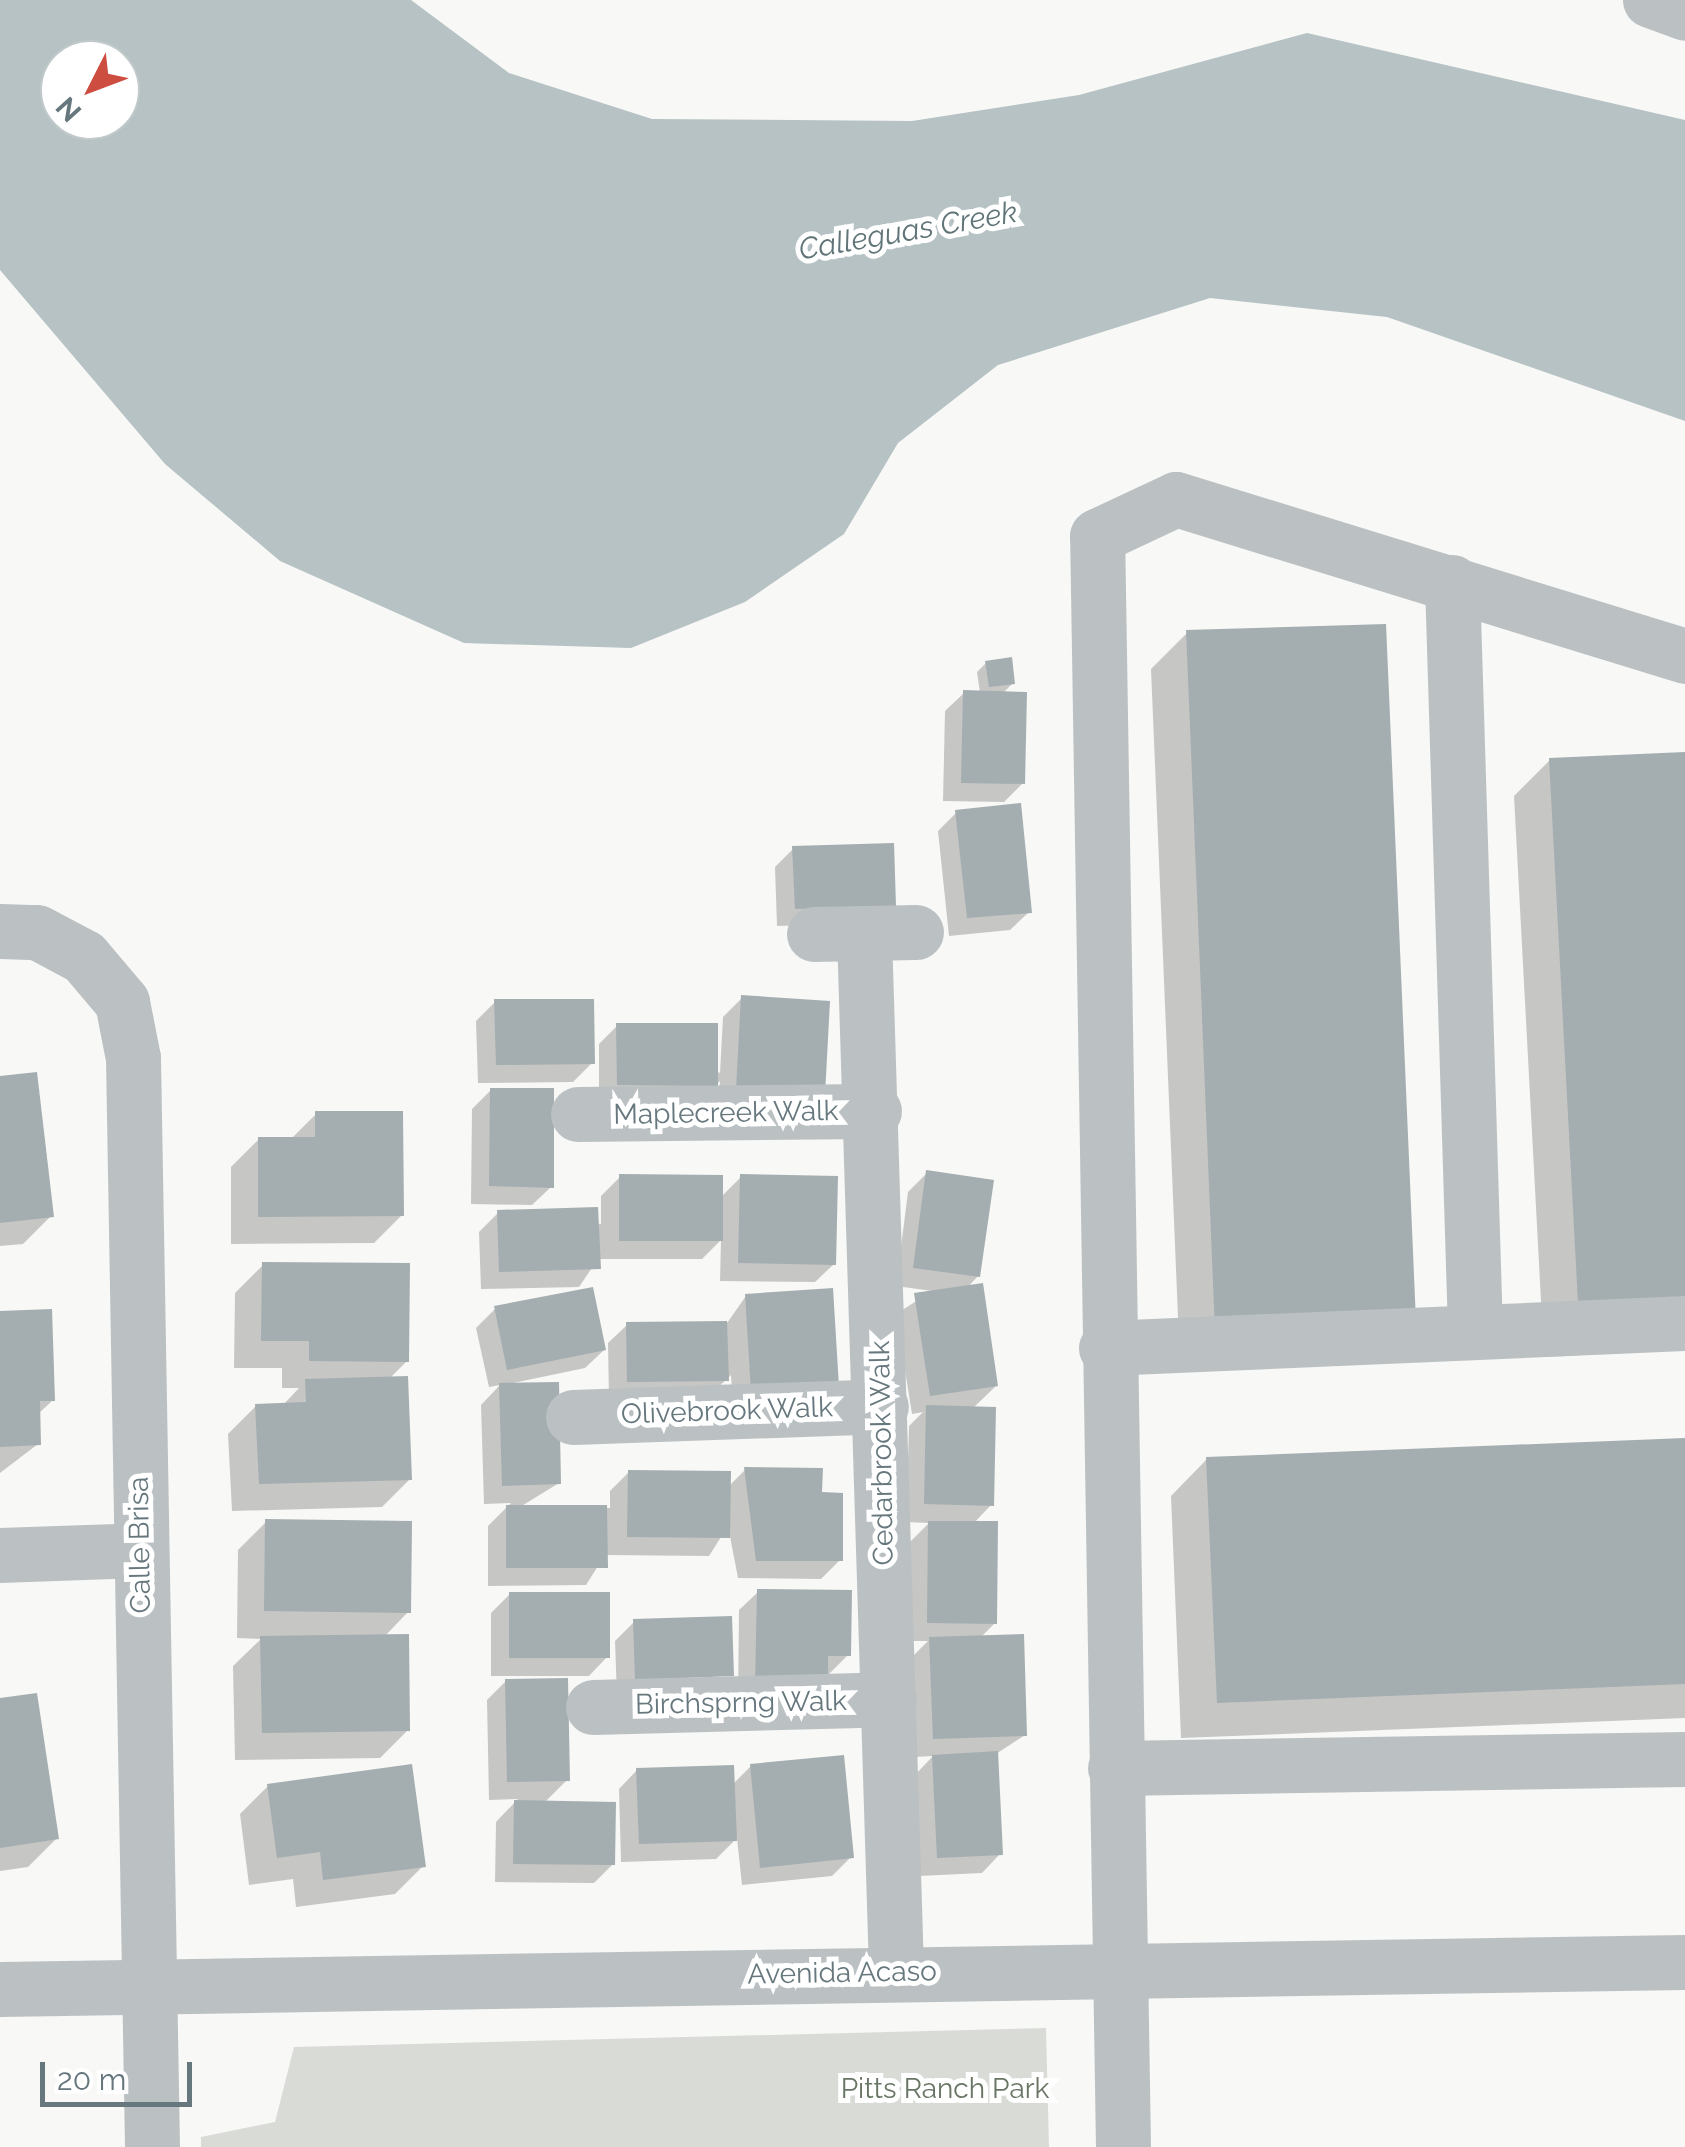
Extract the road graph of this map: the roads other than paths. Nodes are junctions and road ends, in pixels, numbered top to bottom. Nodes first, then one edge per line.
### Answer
1 (1650, 0) edge
2 (1685, 13) edge
3 (1452, 582) junction
4 (1685, 656) edge
5 (0, 931) edge
6 (865, 933) dead end
7 (874, 1111) junction
8 (578, 1114) dead end
9 (1685, 1323) edge
10 (1475, 1330) junction
11 (1106, 1348) junction
12 (881, 1406) junction
13 (573, 1417) dead end
14 (140, 1550) junction
15 (0, 1555) edge
16 (888, 1699) junction
17 (593, 1707) dead end
18 (1685, 1759) edge
19 (1115, 1768) junction
20 (1685, 1962) edge
21 (1119, 1968) junction
22 (896, 1972) junction
23 (0, 1989) edge
24 (149, 1989) junction
25 (152, 2147) edge
26 (1124, 2147) edge

1 - 2 street
3 - 4 street
3 - 10 street
3 - 11 street
5 - 14 street, Calle Brisa
6 - 7 street, Cedarbrook Walk
7 - 8 street, Maplecreek Walk
7 - 12 street, Cedarbrook Walk
9 - 10 street
10 - 11 street
11 - 19 street
12 - 13 street, Olivebrook Walk
12 - 16 street, Cedarbrook Walk
14 - 15 street
14 - 24 street, Calle Brisa
16 - 17 street, Birchsprng Walk
16 - 22 street, Cedarbrook Walk
18 - 19 street
19 - 21 street
20 - 21 street, Avenida Acaso
21 - 22 street, Avenida Acaso
21 - 26 street
22 - 24 street, Avenida Acaso
23 - 24 street, Avenida Acaso
24 - 25 street, Calle Brisa

